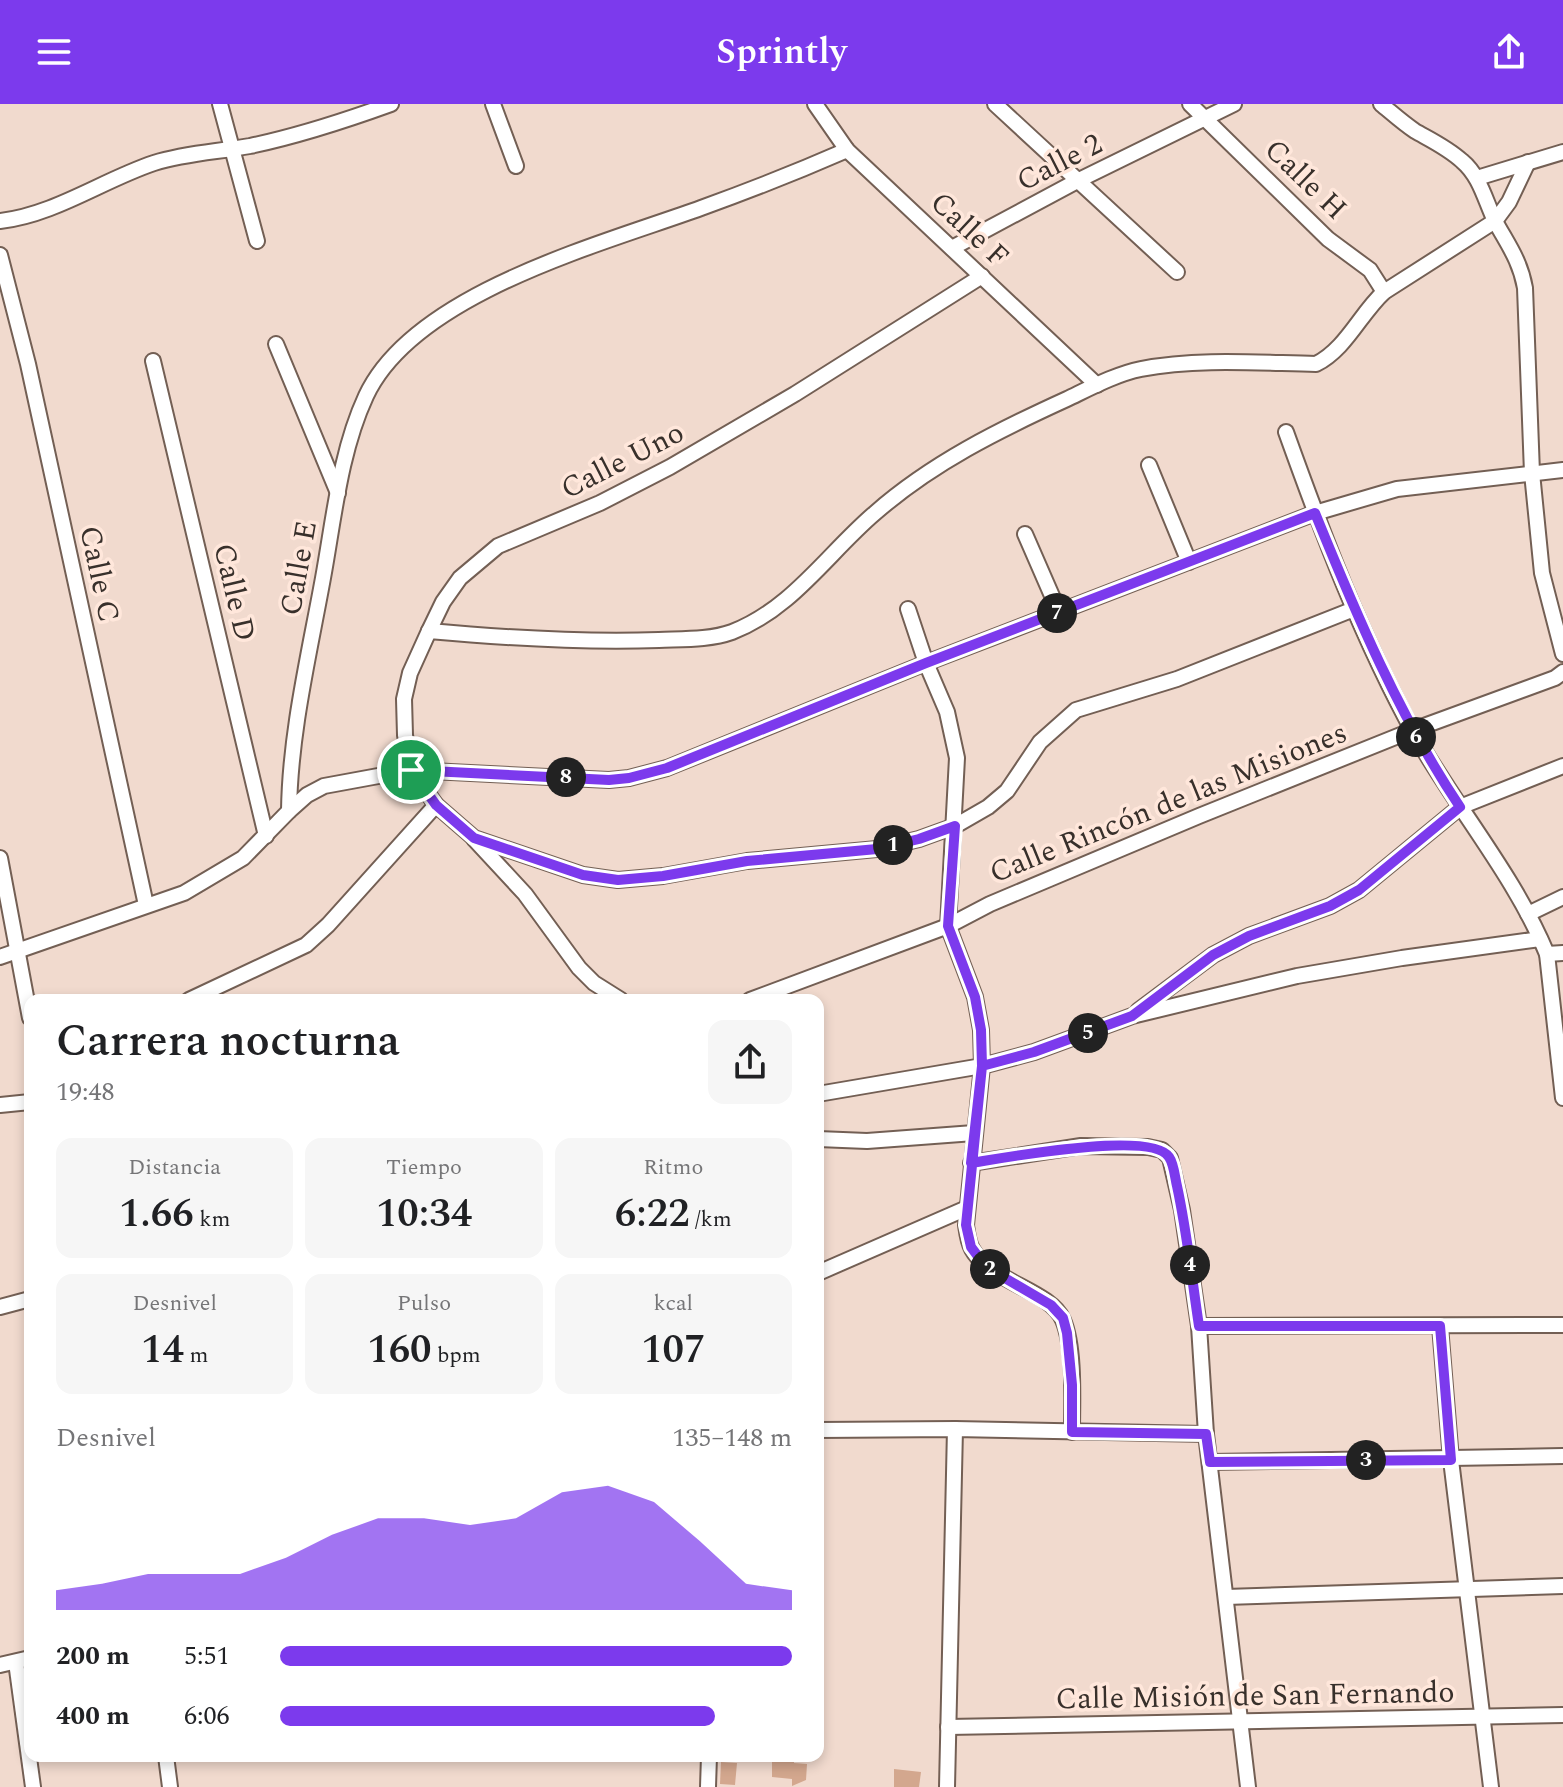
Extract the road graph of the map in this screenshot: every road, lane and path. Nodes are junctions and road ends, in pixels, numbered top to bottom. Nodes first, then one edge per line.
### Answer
1 (220, 104) edge
2 (391, 104) edge
3 (493, 104) edge
4 (815, 104) edge
5 (995, 104) edge
6 (1190, 104) edge
7 (1234, 104) edge
8 (1381, 104) edge
9 (352, 110) edge
10 (1206, 118) junction
11 (232, 148) junction
12 (847, 150) junction
13 (1563, 152) edge
14 (1528, 162) junction
15 (516, 166) dead end
16 (1477, 178) junction
17 (1079, 180) junction
18 (0, 221) edge
19 (1495, 221) junction
20 (257, 241) dead end
21 (952, 248) junction
22 (0, 255) edge
23 (1177, 272) dead end
24 (982, 276) junction
25 (1384, 292) junction
26 (276, 344) dead end
27 (153, 361) dead end
28 (1097, 385) junction
29 (1286, 432) dead end
30 (1149, 465) dead end
31 (1563, 470) edge
32 (1532, 473) junction
33 (338, 493) junction
34 (1315, 513) junction
35 (1025, 534) dead end
36 (1189, 562) junction
37 (908, 609) dead end
38 (1354, 609) junction
39 (1059, 612) junction
40 (429, 631) junction
41 (1563, 654) edge
42 (926, 663) junction
43 (1563, 672) edge
44 (1413, 730) junction
45 (1563, 766) edge
46 (411, 770) junction
47 (436, 805) junction
48 (1460, 807) junction
49 (289, 811) junction
50 (955, 826) junction
51 (266, 836) junction
52 (474, 838) junction
53 (0, 858) edge
54 (1563, 897) edge
55 (146, 905) junction
56 (1528, 914) junction
57 (948, 926) junction
58 (1540, 939) junction
59 (18, 950) junction
60 (1563, 953) edge
61 (1547, 954) junction
62 (0, 957) edge
63 (590, 979) junction
64 (26, 994) edge
65 (202, 994) edge
66 (599, 994) edge
67 (612, 994) edge
68 (766, 994) edge
69 (1132, 1016) junction
70 (982, 1066) junction
71 (824, 1093) edge
72 (1563, 1095) edge
73 (24, 1103) edge
74 (0, 1105) edge
75 (974, 1133) junction
76 (824, 1139) edge
77 (971, 1163) junction
78 (967, 1208) junction
79 (824, 1270) edge
80 (24, 1301) edge
81 (0, 1307) edge
82 (1563, 1325) edge
83 (1199, 1326) junction
84 (1440, 1326) junction
85 (955, 1429) junction
86 (824, 1430) edge
87 (1072, 1432) junction
88 (1206, 1434) junction
89 (1563, 1456) edge
90 (1451, 1460) junction
91 (1210, 1462) junction
92 (1563, 1586) edge
93 (1467, 1590) junction
94 (1226, 1597) junction
95 (23, 1660) edge
96 (0, 1665) edge
97 (1563, 1715) edge
98 (1482, 1717) junction
99 (1241, 1722) junction
100 (948, 1727) junction
101 (31, 1762) edge
102 (167, 1762) edge
103 (709, 1762) edge
104 (33, 1787) edge
105 (170, 1787) edge
106 (708, 1787) edge
107 (947, 1787) edge
108 (1248, 1787) edge
109 (1491, 1787) edge

1 - 11 street
2 - 9 street
3 - 15 street
4 - 12 street, Calle F
5 - 17 street
6 - 10 street, Calle H
7 - 10 street, Calle 2
8 - 16 street
9 - 11 street
10 - 17 street, Calle 2
10 - 25 street, Calle H
11 - 18 street
11 - 20 street
12 - 21 street, Calle F
12 - 33 street
13 - 14 street
14 - 16 street
14 - 19 street
16 - 19 street
17 - 21 street, Calle 2
17 - 23 street
19 - 25 street
19 - 32 street
21 - 24 street, Calle F
22 - 55 street, Calle C
24 - 28 street, Calle F
24 - 40 street, Calle Uno
25 - 28 street
26 - 33 street, Calle E
27 - 51 street, Calle D
28 - 40 street
29 - 34 street
30 - 36 street
31 - 32 street
32 - 34 street
32 - 41 street
33 - 49 street, Calle E
34 - 36 street
34 - 38 street
35 - 39 street
36 - 39 street
37 - 42 street
38 - 44 street
38 - 50 street
39 - 42 street
40 - 46 street, Calle Uno
42 - 46 street
42 - 50 street
43 - 44 street, Calle Rincón de las Misiones
44 - 48 street
44 - 57 street, Calle Rincón de las Misiones
45 - 48 street
46 - 47 street
46 - 49 street
47 - 52 street
47 - 65 street
48 - 56 street
48 - 69 street
49 - 51 street
50 - 52 street
50 - 57 street
51 - 55 street
52 - 63 street
53 - 59 street
54 - 56 street
55 - 59 street
56 - 58 street
57 - 68 street, Calle Rincón de las Misiones
57 - 70 street
58 - 61 street
58 - 69 street
59 - 62 street
59 - 64 street
60 - 61 street
61 - 72 street
63 - 66 street
63 - 67 street
69 - 70 street
70 - 71 street
70 - 75 street
73 - 74 street
75 - 76 street
75 - 77 street
77 - 78 street
77 - 83 street
78 - 79 street
78 - 87 street
80 - 81 street
82 - 84 street
83 - 84 street
83 - 88 street
84 - 90 street
85 - 86 street
85 - 87 street
85 - 100 street
87 - 88 street
88 - 91 street
89 - 90 street
90 - 91 street
90 - 93 street
91 - 94 street
92 - 93 street
93 - 94 street
93 - 98 street
94 - 99 street
95 - 96 street
97 - 98 street, Calle Misión de San Fernando
98 - 99 street, Calle Misión de San Fernando
98 - 109 street
99 - 100 street, Calle Misión de San Fernando
99 - 108 street
100 - 107 street
101 - 104 street
102 - 105 street
103 - 106 street

